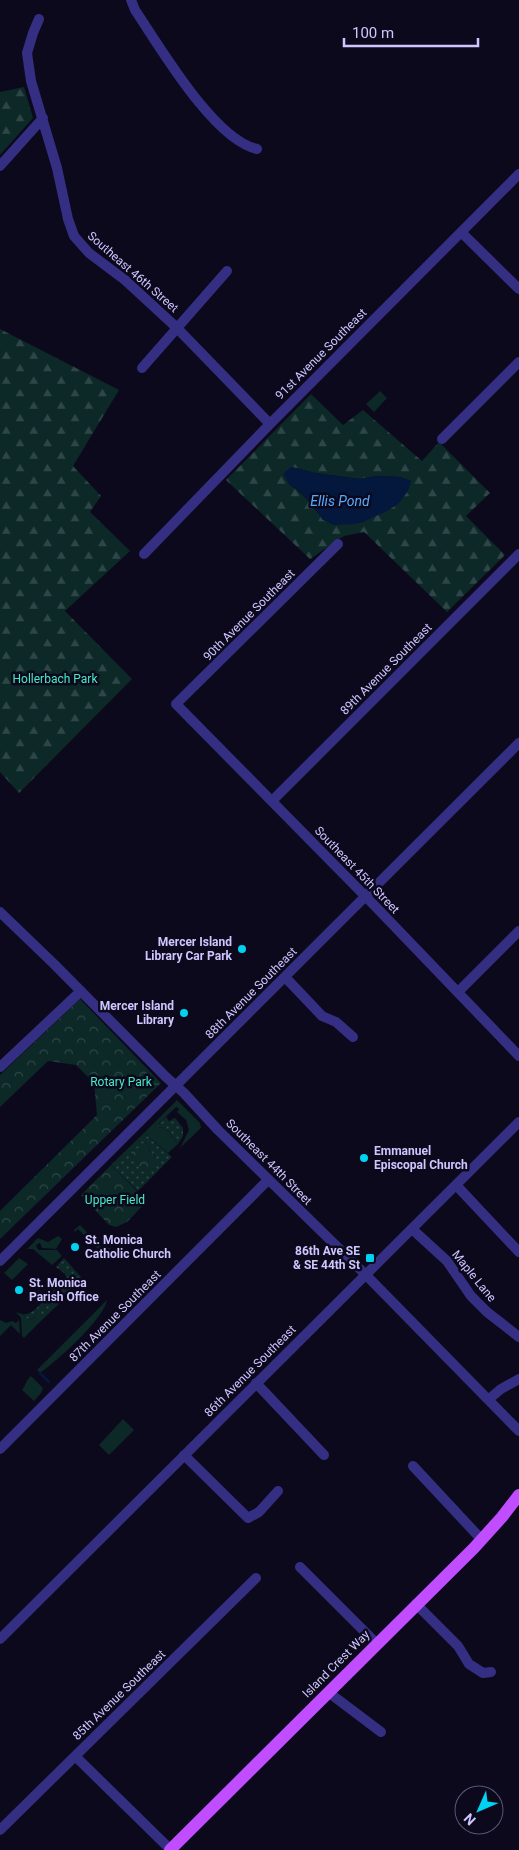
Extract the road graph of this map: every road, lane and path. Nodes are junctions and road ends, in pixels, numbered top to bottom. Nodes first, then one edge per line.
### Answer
1 (131, 0) edge
2 (39, 19) dead end
3 (42, 118) junction
4 (257, 149) dead end
5 (0, 166) edge
6 (519, 174) edge
7 (461, 232) junction
8 (227, 271) dead end
9 (519, 289) edge
10 (176, 327) junction
11 (519, 362) edge
12 (142, 368) dead end
13 (270, 424) junction
14 (442, 439) dead end
15 (338, 544) dead end
16 (144, 554) dead end
17 (519, 554) edge
18 (176, 704) joint
19 (519, 743) edge
20 (272, 801) junction
21 (365, 896) junction
22 (0, 912) edge
23 (519, 931) edge
24 (285, 977) junction
25 (81, 991) junction
26 (458, 992) junction
27 (353, 1037) dead end
28 (519, 1056) edge
29 (0, 1067) edge
30 (176, 1086) junction
31 (519, 1122) edge
32 (268, 1180) junction
33 (456, 1185) junction
34 (412, 1229) junction
35 (519, 1252) edge
36 (0, 1260) edge
37 (365, 1274) junction
38 (519, 1337) edge
39 (519, 1379) edge
40 (256, 1384) junction
41 (489, 1399) junction
42 (517, 1429) edge
43 (0, 1449) edge
44 (184, 1455) junction
45 (324, 1455) dead end
46 (413, 1466) dead end
47 (278, 1491) dead end
48 (519, 1495) edge
49 (482, 1540) junction
50 (300, 1568) dead end
51 (256, 1578) dead end
52 (416, 1604) junction
53 (0, 1639) edge
54 (376, 1643) junction
55 (491, 1672) dead end
56 (328, 1692) junction
57 (381, 1732) dead end
58 (75, 1756) junction
59 (0, 1830) edge
60 (170, 1850) edge

1 - 4 street
2 - 3 street, Southeast 46th Street
3 - 5 street
3 - 10 street, Southeast 46th Street
6 - 7 street, 91st Avenue Southeast
7 - 9 street
7 - 13 street, 91st Avenue Southeast
8 - 10 street
10 - 12 street
10 - 13 street, Southeast 46th Street
11 - 14 street
13 - 16 street, 91st Avenue Southeast
15 - 18 street, 90th Avenue Southeast
17 - 20 street, 89th Avenue Southeast
18 - 20 street, Southeast 45th Street
19 - 21 street, 88th Avenue Southeast
20 - 21 street, Southeast 45th Street
21 - 24 street, 88th Avenue Southeast
21 - 26 street, Southeast 45th Street
22 - 25 street, Southeast 44th Street
23 - 26 street
24 - 27 street
24 - 30 street, 88th Avenue Southeast
25 - 29 street
25 - 30 street, Southeast 44th Street
26 - 28 street, Southeast 45th Street
30 - 32 street, Southeast 44th Street
30 - 36 street, 88th Avenue Southeast
31 - 33 street, 86th Avenue Southeast
32 - 37 street, Southeast 44th Street
32 - 43 street, 87th Avenue Southeast
33 - 34 street, 86th Avenue Southeast
33 - 35 street
34 - 37 street, 86th Avenue Southeast
34 - 38 street, Maple Lane
37 - 40 street, 86th Avenue Southeast
37 - 41 street, Southeast 44th Street
39 - 41 street
40 - 44 street, 86th Avenue Southeast
40 - 45 street
41 - 42 street, Southeast 44th Street
44 - 47 street
44 - 53 street, 86th Avenue Southeast
46 - 49 street
48 - 49 main road, Island Crest Way
49 - 52 main road, Island Crest Way
50 - 54 street
51 - 58 street, 85th Avenue Southeast
52 - 54 main road, Island Crest Way
52 - 55 street
54 - 56 main road, Island Crest Way
56 - 57 street
56 - 60 main road, Island Crest Way
58 - 59 street, 85th Avenue Southeast
58 - 60 street

